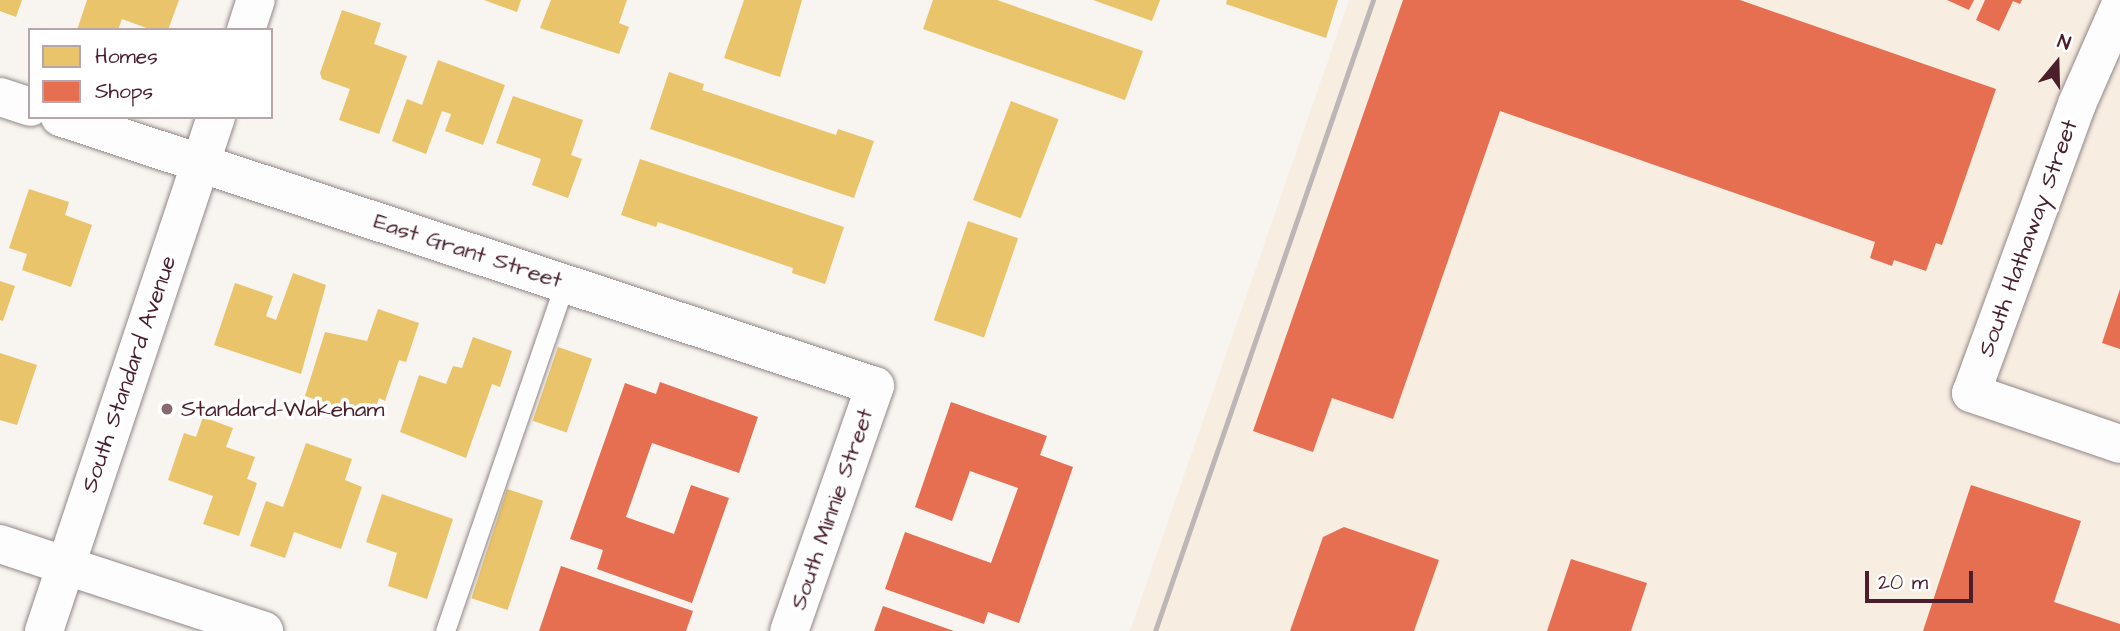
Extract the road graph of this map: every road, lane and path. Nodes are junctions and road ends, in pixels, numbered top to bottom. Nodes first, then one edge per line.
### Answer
1 (256, 0) edge
2 (2120, 6) edge
3 (247, 28) edge
4 (0, 97) edge
5 (28, 106) edge
6 (66, 119) edge
7 (215, 119) edge
8 (200, 164) junction
9 (565, 283) junction
10 (875, 386) joint
11 (2120, 444) edge
12 (0, 544) edge
13 (64, 565) junction
14 (44, 631) edge
15 (264, 631) edge
16 (445, 631) edge
17 (789, 631) edge

1 - 3 street
2 - 11 street, South Hathaway Street
4 - 5 street
6 - 8 street, East Grant Street
7 - 8 street, South Standard Avenue
8 - 9 street, East Grant Street
8 - 13 street, South Standard Avenue
9 - 10 street, East Grant Street
9 - 16 lane
10 - 17 street, South Minnie Street
12 - 13 street
13 - 14 street, South Standard Avenue
13 - 15 street

